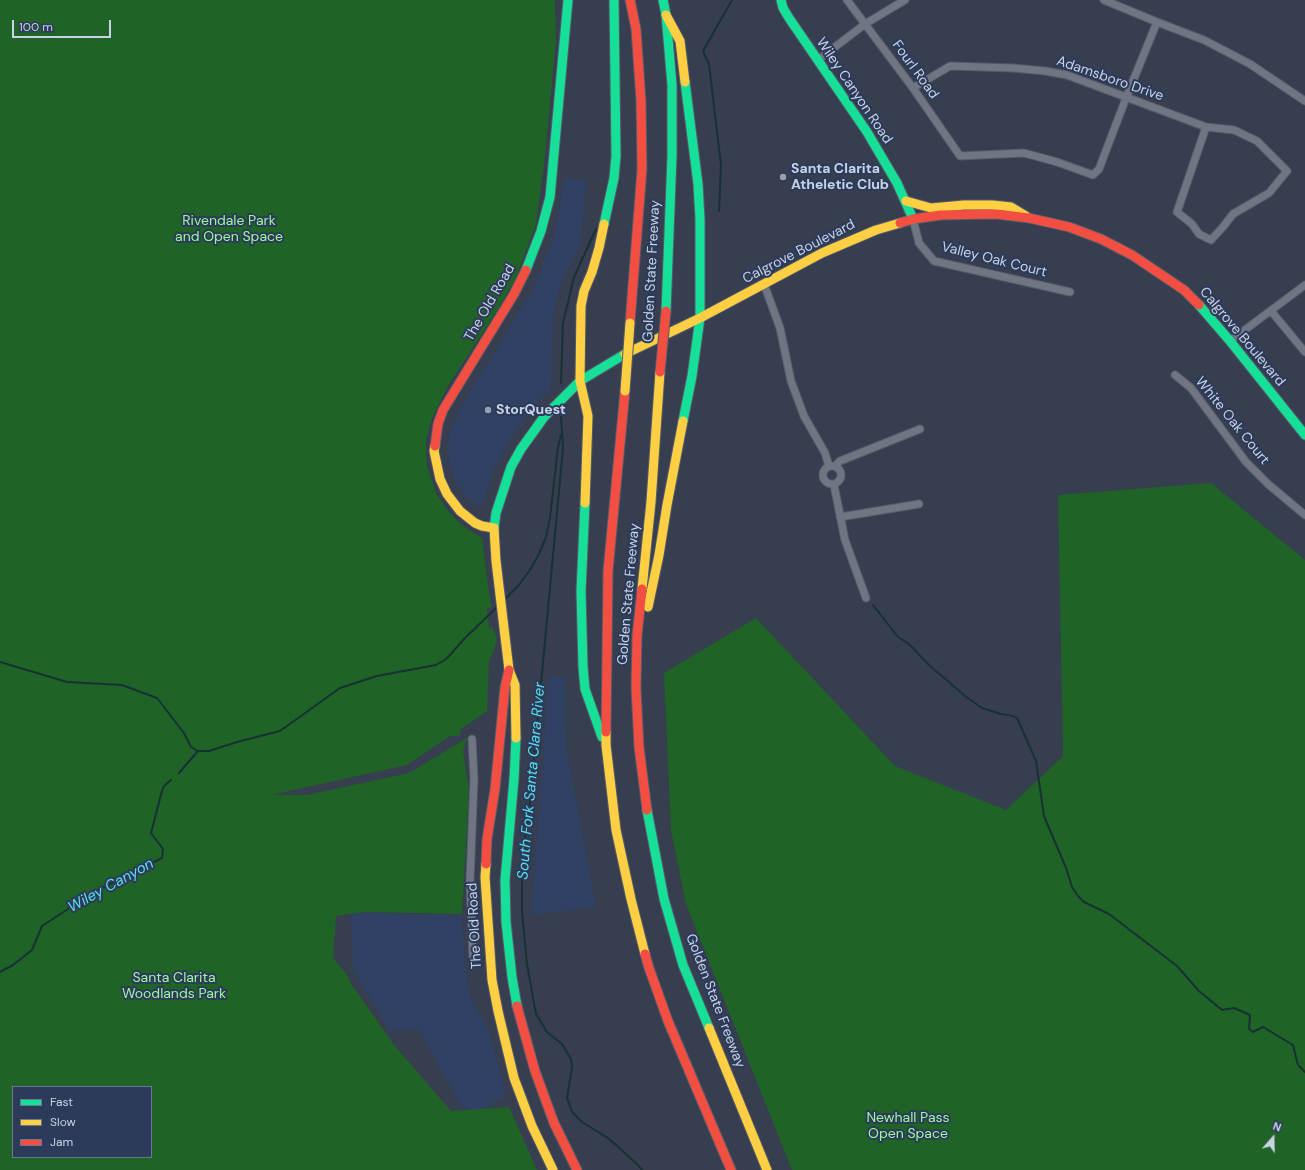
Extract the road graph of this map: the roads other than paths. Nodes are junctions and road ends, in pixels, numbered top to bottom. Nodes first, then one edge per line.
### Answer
1 (568, 0) edge
2 (614, 0) edge
3 (630, 0) edge
4 (663, 0) edge
5 (781, 0) edge
6 (847, 0) edge
7 (905, 0) edge
8 (1104, 0) edge
9 (666, 15) junction
10 (1157, 22) junction
11 (865, 24) junction
12 (818, 60) junction
13 (913, 88) junction
14 (1126, 98) junction
15 (1305, 101) edge
16 (1206, 127) junction
17 (906, 201) junction
18 (1029, 218) junction
19 (913, 219) junction
20 (764, 284) junction
21 (1305, 285) edge
22 (1070, 292) dead end
23 (1271, 311) junction
24 (700, 318) junction
25 (1230, 341) junction
26 (1305, 352) edge
27 (1175, 374) dead end
28 (580, 381) junction
29 (920, 429) dead end
30 (1305, 435) edge
31 (832, 466) junction
32 (834, 485) junction
33 (919, 504) dead end
34 (1305, 515) edge
35 (840, 517) junction
36 (494, 528) junction
37 (866, 598) dead end
38 (636, 658) junction
39 (509, 670) junction
40 (472, 739) dead end
41 (606, 745) junction
42 (473, 958) dead end
43 (553, 1170) edge
44 (577, 1170) edge
45 (731, 1170) edge
46 (767, 1170) edge

1 - 36 main road, The Old Road
2 - 28 main road
3 - 41 main road, Golden State Freeway, bridge
4 - 9 main road, Golden State Freeway
5 - 12 main road, Wiley Canyon Road
6 - 11 street, Fourl Road
7 - 11 street
8 - 10 street
9 - 24 main road
9 - 38 main road, Golden State Freeway, bridge
10 - 14 street
10 - 15 street
11 - 12 street
11 - 13 street, Fourl Road
12 - 17 main road, Wiley Canyon Road
13 - 14 street, Adamsboro Drive
13 - 14 street, Fourl Road
14 - 16 street, Adamsboro Drive
16 - 16 street, Adamsboro Drive
17 - 18 main road
17 - 19 main road, Wiley Canyon Road
18 - 19 main road, Calgrove Boulevard
18 - 25 main road, Calgrove Boulevard
19 - 20 main road, Calgrove Boulevard
19 - 22 street, Valley Oak Court
20 - 24 main road, Calgrove Boulevard
20 - 31 street
21 - 23 street
23 - 25 street
23 - 26 street
24 - 28 main road, Calgrove Boulevard
24 - 38 main road
25 - 30 main road, Calgrove Boulevard
27 - 34 street, White Oak Court
28 - 36 main road, Calgrove Boulevard
28 - 41 main road
29 - 31 street
31 - 32 street
31 - 32 street
32 - 35 street
33 - 35 street
35 - 37 street
36 - 39 main road
38 - 46 main road, Golden State Freeway
39 - 43 main road, The Old Road
39 - 44 main road
40 - 42 street
41 - 45 main road, Golden State Freeway

